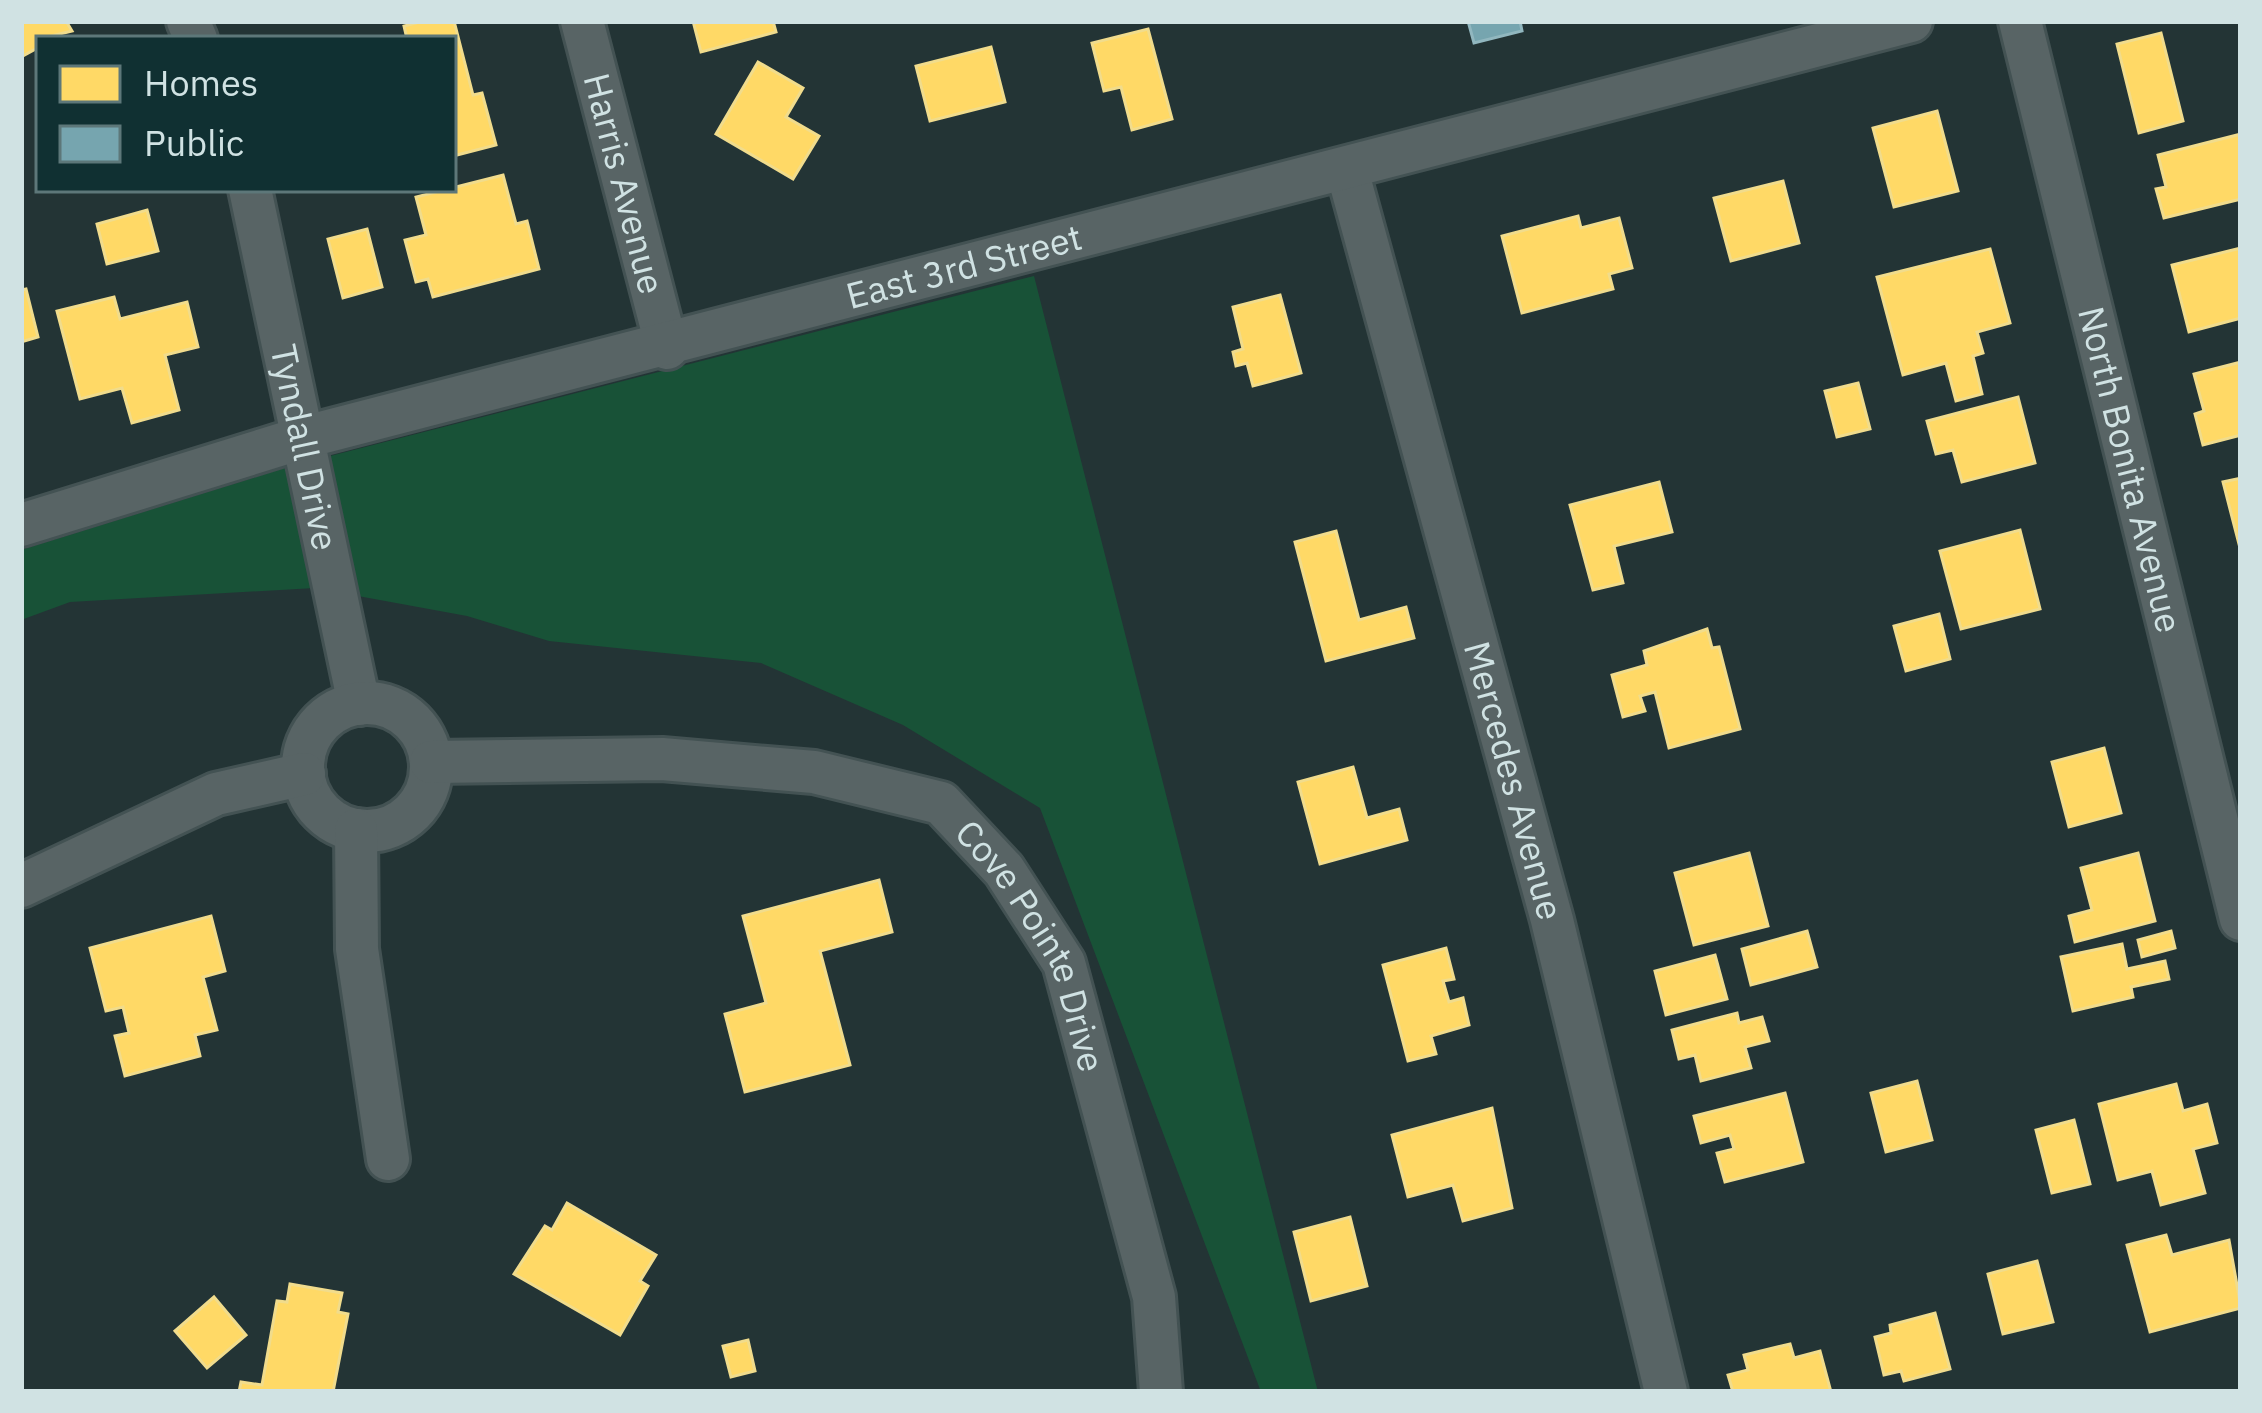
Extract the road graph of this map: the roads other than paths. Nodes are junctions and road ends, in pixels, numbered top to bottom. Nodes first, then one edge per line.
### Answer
1 (582, 21) edge
2 (1911, 21) edge
3 (2020, 21) edge
4 (1347, 170) junction
5 (251, 192) edge
6 (667, 348) junction
7 (305, 437) junction
8 (21, 525) edge
9 (359, 704) junction
10 (431, 762) junction
11 (304, 774) junction
12 (356, 830) junction
13 (21, 886) edge
14 (2241, 919) edge
15 (388, 1159) dead end
16 (1161, 1392) edge
17 (1666, 1392) edge

1 - 6 street, Harris Avenue
2 - 4 street, East 3rd Street
3 - 14 street, North Bonita Avenue
4 - 6 street, East 3rd Street
4 - 17 street, Mercedes Avenue
5 - 7 street, Tyndall Drive
6 - 7 street, East 3rd Street
7 - 8 street, East 3rd Street
7 - 9 street, Tyndall Drive
9 - 10 street
9 - 11 street
10 - 12 street
10 - 16 street, Cove Pointe Drive
11 - 12 street
11 - 13 street
12 - 15 street

